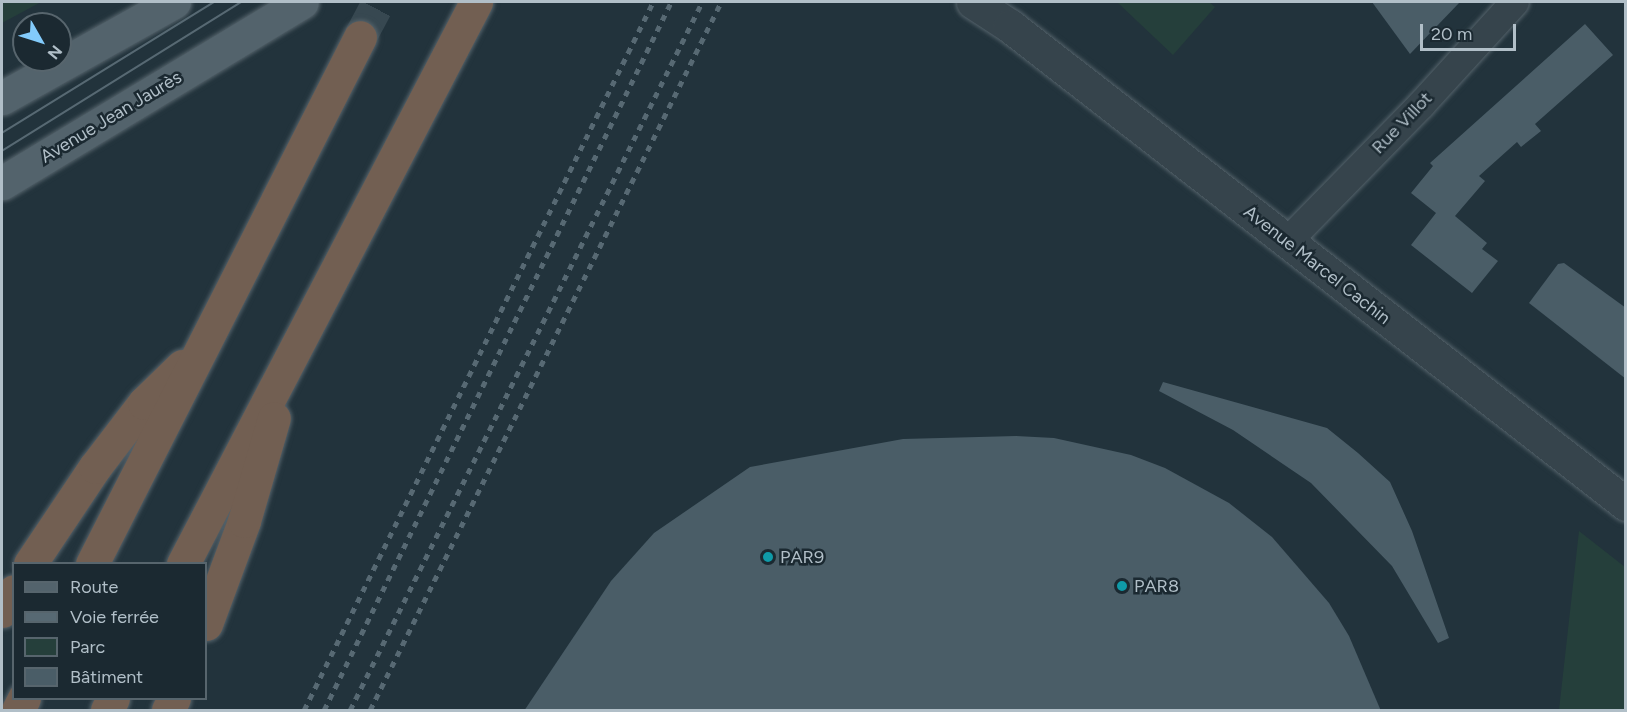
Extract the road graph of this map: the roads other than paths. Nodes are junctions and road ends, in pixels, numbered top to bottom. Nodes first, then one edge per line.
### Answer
1 (174, 2) edge
2 (302, 2) edge
3 (476, 2) edge
4 (973, 2) edge
5 (986, 2) edge
6 (1515, 2) edge
7 (1010, 26) junction
8 (360, 37) tunnel mouth
9 (2, 98) edge
10 (2, 183) edge
11 (1287, 242) junction
12 (203, 346) junction
13 (291, 356) junction
14 (1626, 504) edge
15 (31, 562) edge
16 (93, 562) edge
17 (184, 562) edge
18 (12, 594) edge
19 (2, 612) edge
20 (207, 621) edge

1 - 9 main road
2 - 10 main road, Avenue Jean Jaurès
3 - 13 highway
4 - 7 street
5 - 7 street
6 - 11 street, Rue Villot
7 - 11 street, Avenue Marcel Cachin
8 - 12 highway
11 - 14 street, Avenue Marcel Cachin
12 - 15 highway
12 - 16 highway
13 - 17 highway
13 - 20 highway
18 - 19 highway

